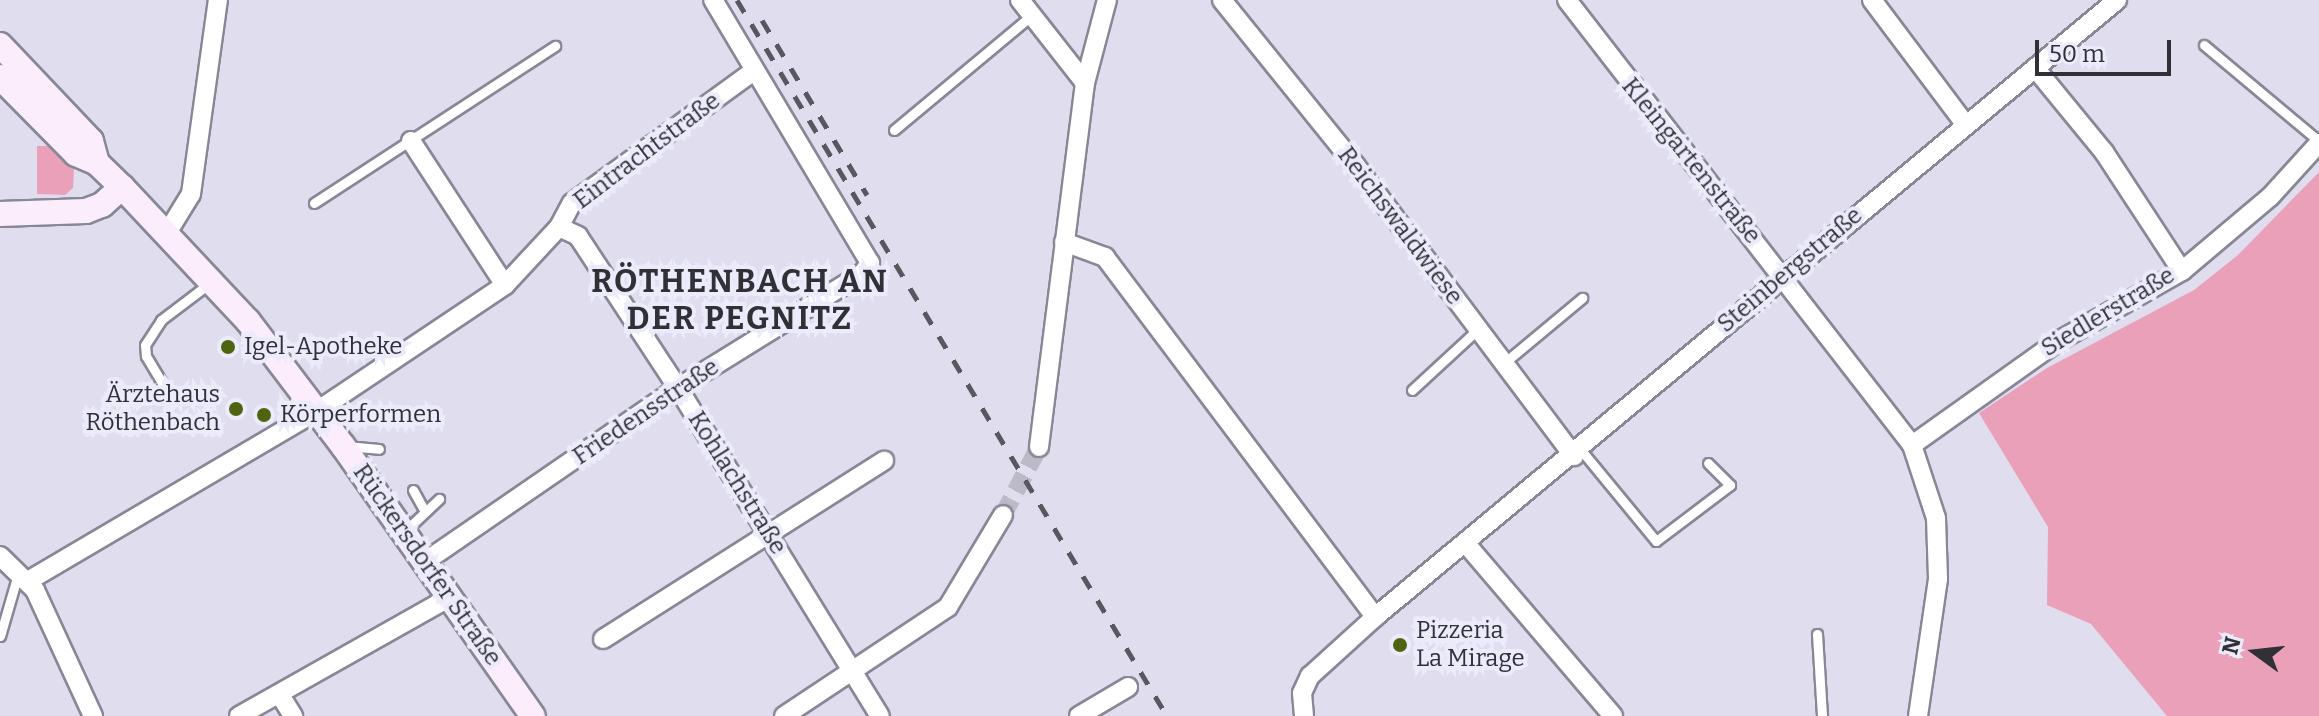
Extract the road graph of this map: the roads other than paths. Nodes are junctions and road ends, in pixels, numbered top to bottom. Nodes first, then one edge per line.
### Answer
1 (218, 0) edge
2 (713, 0) edge
3 (1020, 0) edge
4 (1107, 0) edge
5 (1222, 0) edge
6 (1567, 0) edge
7 (1872, 0) edge
8 (2117, 0) edge
9 (1032, 15) junction
10 (0, 45) edge
11 (2204, 45) dead end
12 (555, 46) dead end
13 (2035, 68) junction
14 (754, 71) junction
15 (0, 77) edge
16 (1085, 83) junction
17 (1965, 124) junction
18 (894, 130) dead end
19 (411, 141) junction
20 (2319, 142) edge
21 (97, 163) junction
22 (122, 187) junction
23 (314, 203) dead end
24 (0, 214) edge
25 (559, 227) junction
26 (167, 233) junction
27 (1064, 242) junction
28 (2182, 271) junction
29 (1781, 275) junction
30 (213, 281) junction
31 (505, 285) junction
32 (1582, 298) dead end
33 (1478, 329) junction
34 (1504, 363) junction
35 (678, 388) junction
36 (1412, 390) dead end
37 (167, 391) dead end
38 (317, 411) junction
39 (1912, 445) junction
40 (343, 446) junction
41 (1039, 447) tunnel mouth
42 (379, 449) dead end
43 (1577, 453) junction
44 (884, 461) dead end
45 (1708, 463) dead end
46 (413, 490) dead end
47 (1003, 515) tunnel mouth
48 (766, 532) junction
49 (403, 534) junction
50 (1467, 545) junction
51 (0, 556) edge
52 (423, 563) junction
53 (24, 576) junction
54 (448, 598) junction
55 (1375, 617) junction
56 (1817, 634) dead end
57 (0, 636) edge
58 (603, 639) dead end
59 (852, 670) junction
60 (1128, 687) dead end
61 (280, 695) junction
62 (93, 716) edge
63 (239, 716) edge
64 (293, 716) edge
65 (533, 716) edge
66 (784, 716) edge
67 (880, 716) edge
68 (1079, 716) edge
69 (1304, 716) edge
70 (1613, 716) edge
71 (1822, 716) edge
72 (1918, 716) edge

1 - 26 street
2 - 14 street
3 - 9 street
4 - 16 street
5 - 33 street, Reichswaldwiese
6 - 29 street, Kleingartenstraße
7 - 17 street
8 - 13 street, Steinbergstraße
9 - 16 street
9 - 18 lane
10 - 21 main road
11 - 20 lane
12 - 19 lane
13 - 17 street, Steinbergstraße
13 - 28 street, Siedlerstraße
14 - 25 street, Eintrachtstraße
14 - 35 street, Friedensstraße
15 - 21 main road
16 - 27 street
17 - 29 street, Steinbergstraße
19 - 23 lane
19 - 31 street
20 - 28 street
21 - 22 main road, Rückersdorfer Straße
22 - 24 main road
22 - 26 main road, Rückersdorfer Straße
25 - 31 street, Eintrachtstraße
25 - 35 street, Kohlachstraße
26 - 30 main road, Rückersdorfer Straße
27 - 41 street
27 - 55 street
28 - 39 street, Siedlerstraße
29 - 39 street, Kleingartenstraße
29 - 43 street, Steinbergstraße
30 - 37 lane
30 - 38 main road, Rückersdorfer Straße
31 - 38 street, Eintrachtstraße
32 - 34 lane
33 - 34 street, Reichswaldwiese
33 - 36 lane
34 - 43 street, Reichswaldwiese
35 - 48 street, Kohlachstraße
35 - 52 street, Friedensstraße
38 - 40 main road, Rückersdorfer Straße
38 - 53 street, Eintrachtstraße
39 - 72 street, Kleingartenstraße
40 - 42 lane
40 - 49 main road, Rückersdorfer Straße
43 - 45 lane
43 - 50 street, Steinbergstraße
44 - 48 street
46 - 49 lane
47 - 59 street
48 - 58 street
48 - 59 street, Kohlachstraße
49 - 52 main road, Rückersdorfer Straße
50 - 55 street, Steinbergstraße
50 - 70 street
51 - 53 street
52 - 54 main road, Rückersdorfer Straße
53 - 57 lane
53 - 62 street
54 - 61 street
54 - 65 main road, Rückersdorfer Straße
55 - 69 street, Steinbergstraße
56 - 71 lane
59 - 66 street
59 - 67 street, Kohlachstraße
60 - 68 street
61 - 63 street
61 - 64 street

